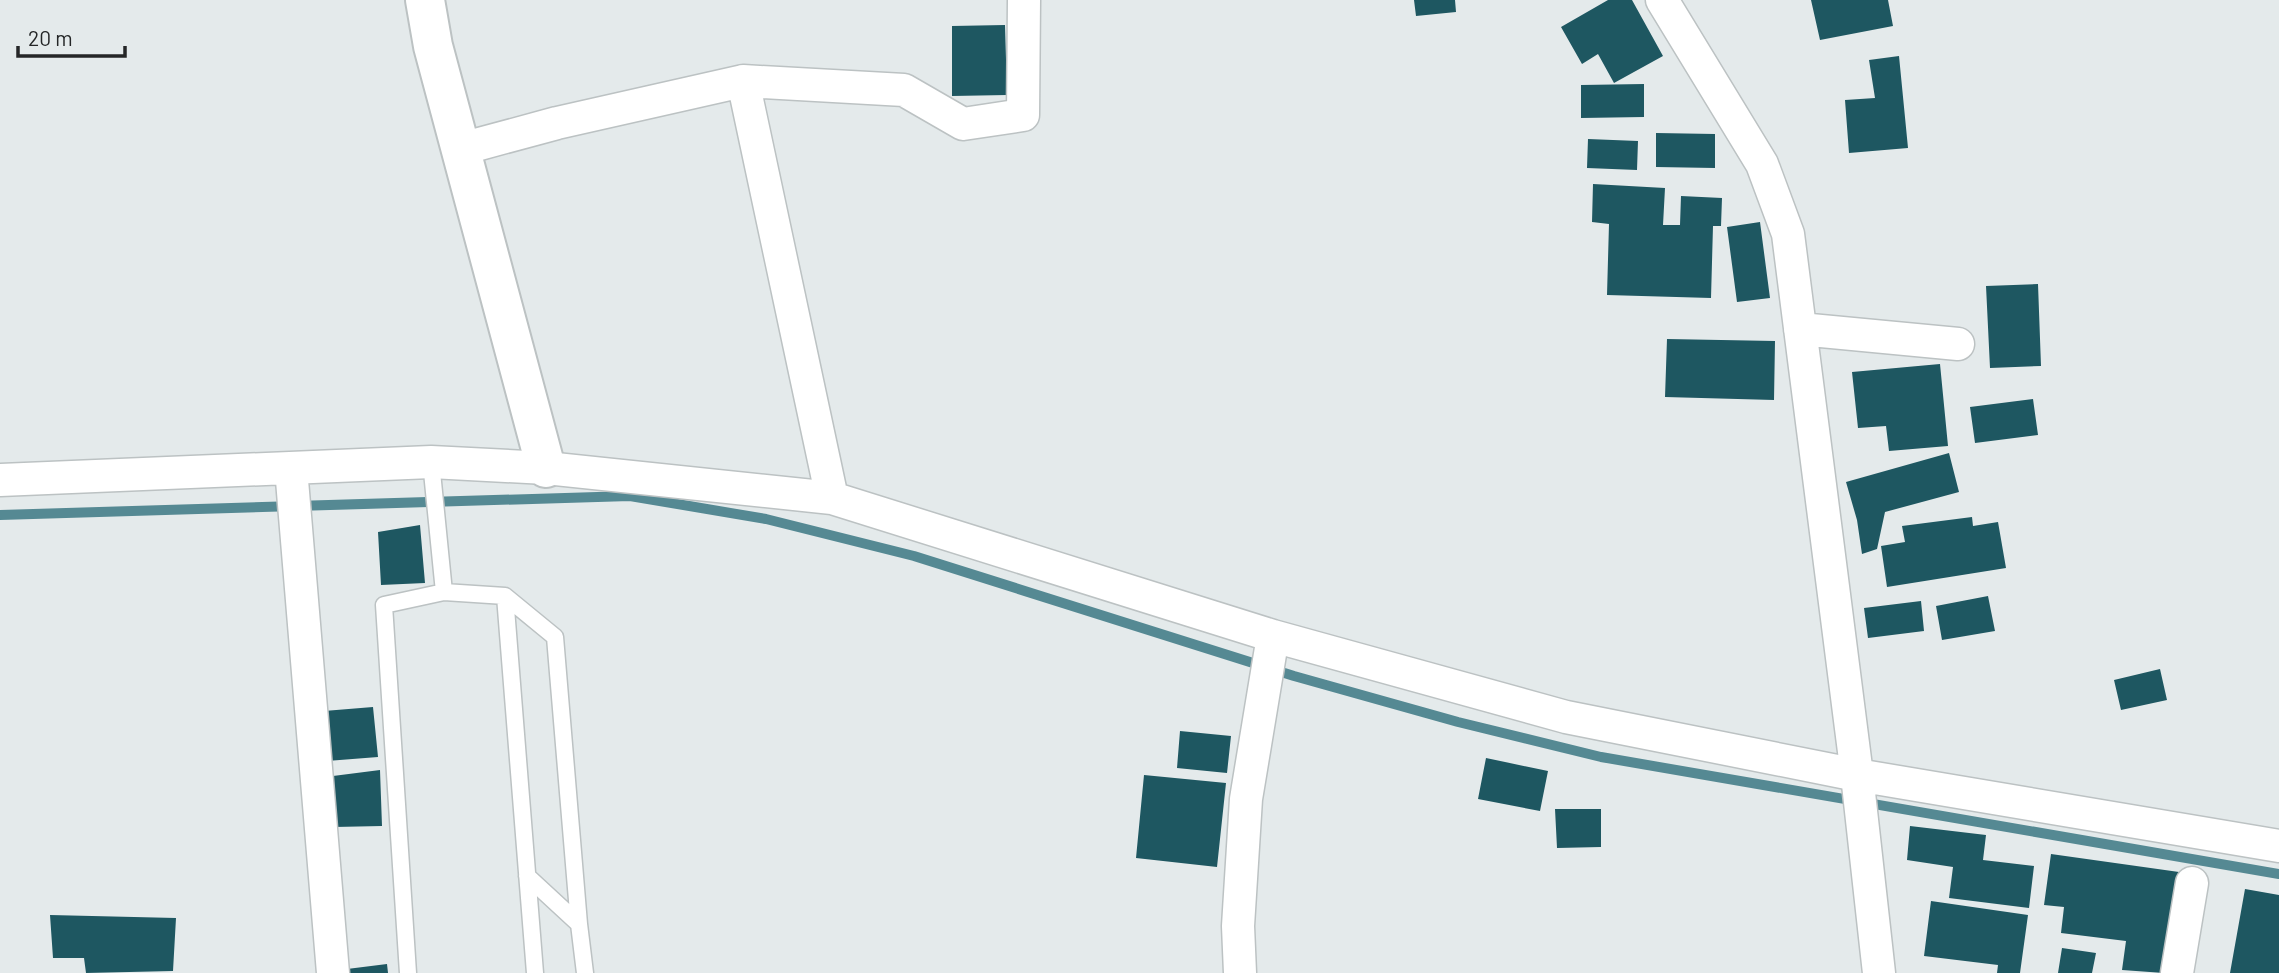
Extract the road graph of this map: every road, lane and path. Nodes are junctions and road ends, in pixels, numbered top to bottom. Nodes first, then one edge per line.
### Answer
1 (425, 0) edge
2 (1024, 0) edge
3 (1662, 0) edge
4 (743, 82) junction
5 (461, 149) junction
6 (1800, 330) junction
7 (1958, 344) dead end
8 (431, 462) junction
9 (290, 468) junction
10 (546, 468) junction
11 (0, 480) edge
12 (832, 498) junction
13 (444, 592) junction
14 (505, 596) junction
15 (1273, 636) junction
16 (1857, 775) junction
17 (2279, 846) edge
18 (527, 876) junction
19 (2192, 883) dead end
20 (579, 924) junction
21 (333, 973) edge
22 (408, 973) edge
23 (535, 973) edge
24 (585, 973) edge
25 (1240, 973) edge
26 (1879, 973) edge
27 (2178, 973) edge

1 - 5 street
2 - 4 street
3 - 6 street
4 - 5 street
4 - 12 street
5 - 10 street
6 - 7 street
6 - 16 street
8 - 9 street
8 - 10 street
8 - 13 lane
9 - 11 street
9 - 21 street
10 - 12 street
12 - 15 street
13 - 14 lane
13 - 22 lane
14 - 18 lane
14 - 20 lane
15 - 16 street
15 - 25 street
16 - 17 street
16 - 26 street
18 - 20 lane
18 - 23 lane
19 - 27 street
20 - 24 lane

